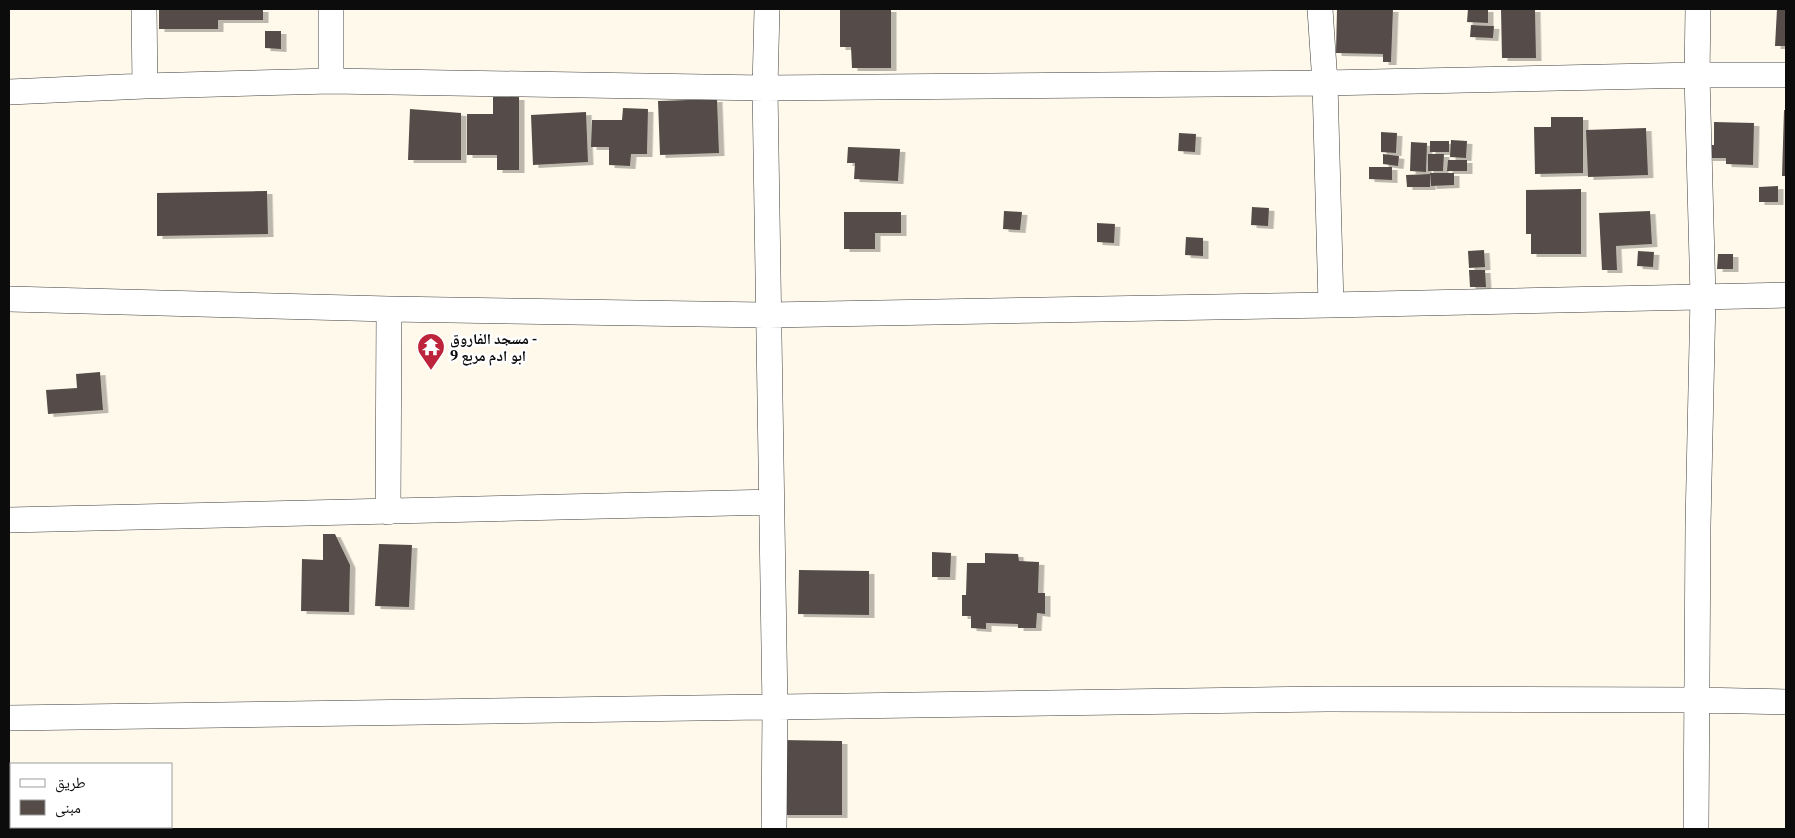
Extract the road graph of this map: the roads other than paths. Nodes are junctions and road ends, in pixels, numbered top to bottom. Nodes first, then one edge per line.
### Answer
1 (144, 9) edge
2 (331, 9) edge
3 (767, 9) edge
4 (1320, 9) edge
5 (1698, 9) edge
6 (1697, 75) junction
7 (1786, 75) edge
8 (331, 81) junction
9 (1325, 83) junction
10 (145, 86) junction
11 (765, 88) junction
12 (9, 92) edge
13 (1786, 295) edge
14 (1703, 297) junction
15 (9, 299) edge
16 (1331, 305) junction
17 (389, 309) junction
18 (769, 314) junction
19 (771, 502) junction
20 (388, 512) junction
21 (9, 520) edge
22 (1697, 700) junction
23 (1786, 702) edge
24 (774, 708) junction
25 (9, 718) edge
26 (774, 829) edge
27 (1696, 829) edge

1 - 10 street
2 - 8 street
3 - 11 street
4 - 9 street
5 - 6 street
6 - 7 street
6 - 9 street
6 - 14 street
8 - 10 street
8 - 11 street
9 - 11 street
9 - 16 street
10 - 12 street
11 - 18 street
13 - 14 street
14 - 16 street
14 - 22 street
15 - 17 street
16 - 18 street
17 - 18 street
17 - 20 street
18 - 19 street
19 - 20 street
19 - 24 street
20 - 21 street
22 - 23 street
22 - 24 street
22 - 27 street
24 - 25 street
24 - 26 street

